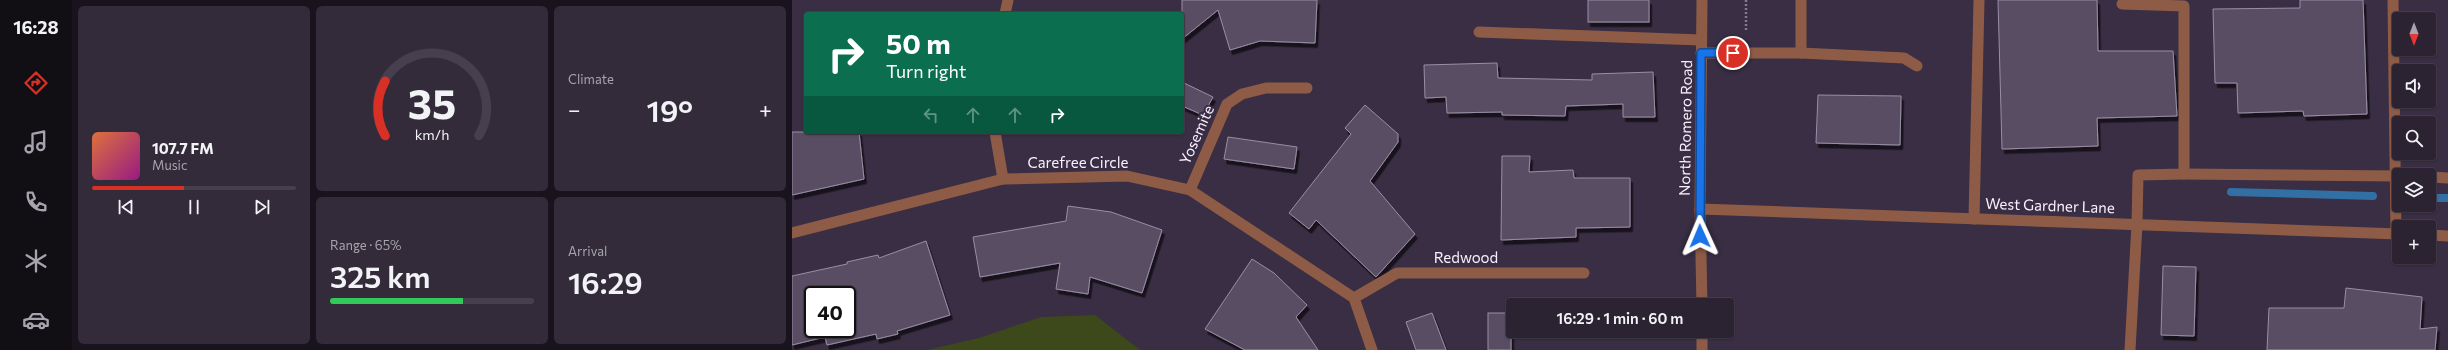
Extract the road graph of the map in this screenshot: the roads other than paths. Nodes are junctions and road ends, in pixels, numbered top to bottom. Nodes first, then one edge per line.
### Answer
1 (1008, 0) edge
2 (1702, 0) edge
3 (1801, 0) edge
4 (1979, 0) edge
5 (2393, 0) edge
6 (2122, 4) dead end
7 (1005, 12) edge
8 (1479, 32) dead end
9 (1701, 40) junction
10 (1701, 53) junction
11 (1801, 54) junction
12 (1917, 66) dead end
13 (1307, 88) dead end
14 (995, 134) edge
15 (2397, 168) edge
16 (2184, 174) junction
17 (2392, 176) edge
18 (2436, 177) edge
19 (2448, 178) edge
20 (1003, 179) junction
21 (1190, 190) junction
22 (1700, 209) junction
23 (1974, 218) junction
24 (2137, 224) junction
25 (792, 233) edge
26 (2392, 234) edge
27 (2436, 235) edge
28 (2448, 236) edge
29 (1584, 273) dead end
30 (1354, 298) junction
31 (1702, 298) edge
32 (1702, 338) edge
33 (1372, 350) edge
34 (1702, 350) edge
35 (2130, 350) edge

1 - 7 street
2 - 9 street, North Romero Road
3 - 11 street
4 - 23 street
5 - 15 street
6 - 16 street
8 - 9 street
9 - 10 street, North Romero Road
10 - 11 street
10 - 22 street, North Romero Road
11 - 12 street
13 - 21 street, Yosemite
14 - 20 street
16 - 17 street
16 - 24 street
18 - 19 street
20 - 21 street, Carefree Circle
20 - 25 street, Carefree Circle
21 - 30 street, Carefree Circle
22 - 23 street, West Gardner Lane
22 - 31 street, North Romero Road
23 - 24 street, West Gardner Lane
24 - 26 street, West Gardner Lane
24 - 35 street
27 - 28 street
29 - 30 street, Redwood
30 - 33 street
32 - 34 street

